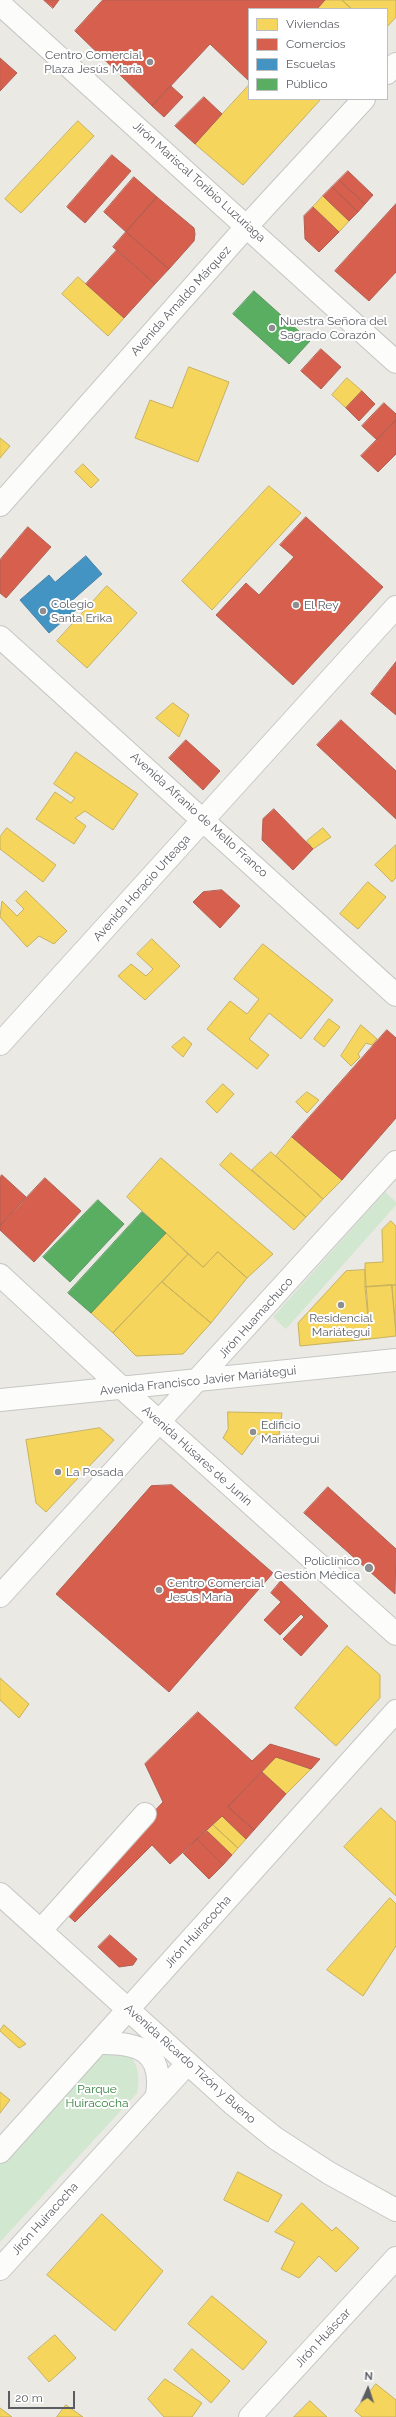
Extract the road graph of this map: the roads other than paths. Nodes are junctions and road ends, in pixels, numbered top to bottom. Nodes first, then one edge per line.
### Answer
1 (0, 4) edge
2 (396, 64) edge
3 (388, 72) edge
4 (363, 100) edge
5 (247, 226) junction
6 (396, 362) edge
7 (0, 505) edge
8 (396, 607) edge
9 (0, 637) edge
10 (204, 819) junction
11 (396, 995) edge
12 (0, 1044) edge
13 (396, 1162) edge
14 (0, 1274) edge
15 (396, 1360) edge
16 (198, 1381) junction
17 (122, 1389) junction
18 (0, 1400) edge
19 (158, 1421) junction
20 (0, 1596) edge
21 (396, 1634) edge
22 (396, 1711) edge
23 (145, 1814) dead end
24 (0, 1894) edge
25 (41, 1930) junction
26 (129, 2009) junction
27 (99, 2043) junction
28 (188, 2063) junction
29 (158, 2095) junction
30 (0, 2152) edge
31 (396, 2210) edge
32 (396, 2258) edge
33 (0, 2269) edge
34 (250, 2417) edge

1 - 5 street, Jirón Mariscal Toribio Luzuriaga
2 - 3 street
4 - 5 street, Avenida Arnaldo Márquez
5 - 6 street, Jirón Mariscal Toribio Luzuriaga
5 - 7 street, Avenida Arnaldo Márquez
8 - 10 street, Avenida Horacio Urteaga
9 - 10 street, Avenida Afranio de Mello Franco
10 - 11 street, Avenida Afranio de Mello Franco
10 - 12 street, Avenida Horacio Urteaga
13 - 16 street, Jirón Huamachuco
14 - 17 street, Avenida Húsares de Junín
15 - 16 street, Avenida Francisco Javier Mariátegui
16 - 17 street, Avenida Francisco Javier Mariátegui
16 - 19 street, Jirón Huamachuco
17 - 18 street, Avenida Francisco Javier Mariátegui
17 - 19 street, Avenida Húsares de Junín
19 - 20 street, Jirón Huamachuco
19 - 21 street, Avenida Húsares de Junín
22 - 26 street, Jirón Huiracocha
23 - 25 street
24 - 25 street, Avenida Ricardo Tizón y Bueno
25 - 26 street, Avenida Ricardo Tizón y Bueno
26 - 27 street, Jirón Huiracocha
26 - 28 street, Avenida Ricardo Tizón y Bueno
27 - 29 street
27 - 30 street, Jirón Huiracocha
28 - 29 street, Jirón Huiracocha
28 - 31 street, Avenida Ricardo Tizón y Bueno
29 - 33 street, Jirón Huiracocha
32 - 34 street, Jirón Huáscar

